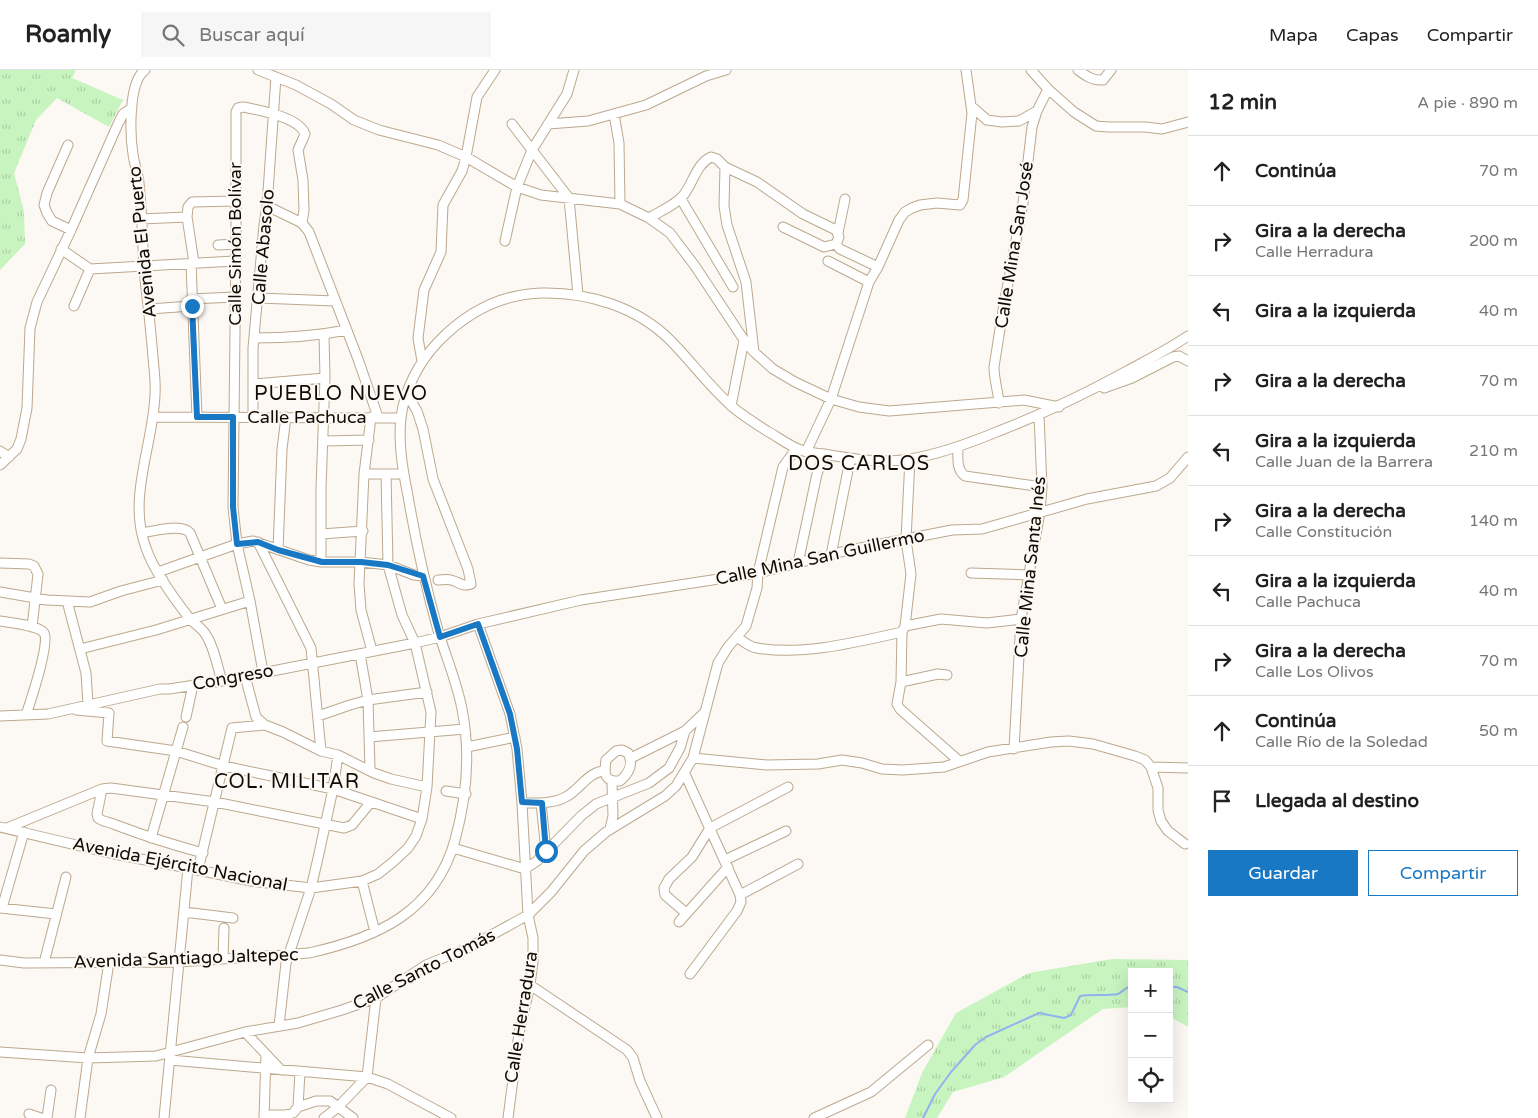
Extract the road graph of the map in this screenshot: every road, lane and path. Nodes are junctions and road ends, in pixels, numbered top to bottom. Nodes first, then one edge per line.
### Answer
1 (145, 70) edge
2 (258, 70) edge
3 (495, 70) edge
4 (574, 70) edge
5 (726, 70) edge
6 (966, 70) edge
7 (1031, 70) edge
8 (1042, 70) edge
9 (1078, 70) edge
10 (1111, 70) edge
11 (276, 77) junction
12 (1042, 81) junction
13 (1048, 89) junction
14 (971, 106) junction
15 (132, 108) junction
16 (1036, 112) junction
17 (274, 113) junction
18 (614, 114) junction
19 (1188, 122) edge
20 (512, 124) dead end
21 (548, 124) junction
22 (68, 145) dead end
23 (532, 150) junction
24 (466, 157) junction
25 (725, 167) junction
26 (517, 187) junction
27 (568, 198) junction
28 (681, 199) junction
29 (844, 199) dead end
30 (234, 201) junction
31 (620, 204) junction
32 (267, 206) junction
33 (187, 217) junction
34 (648, 218) junction
35 (141, 219) junction
36 (302, 223) junction
37 (783, 227) dead end
38 (71, 230) junction
39 (838, 232) junction
40 (505, 240) dead end
41 (236, 244) junction
42 (836, 244) junction
43 (218, 245) dead end
44 (61, 249) junction
45 (236, 261) junction
46 (828, 261) dead end
47 (192, 263) junction
48 (144, 266) junction
49 (878, 267) junction
50 (90, 269) junction
51 (869, 282) junction
52 (733, 287) dead end
53 (578, 295) junction
54 (235, 297) junction
55 (258, 298) junction
56 (335, 301) junction
57 (191, 303) junction
58 (74, 306) dead end
59 (149, 309) junction
60 (347, 330) junction
61 (324, 335) junction
62 (1188, 336) edge
63 (254, 338) junction
64 (744, 340) junction
65 (754, 352) junction
66 (422, 361) junction
67 (1188, 361) edge
68 (325, 378) junction
69 (254, 384) junction
70 (407, 394) junction
71 (1085, 394) junction
72 (831, 399) junction
73 (999, 403) junction
74 (731, 406) junction
75 (1059, 407) junction
76 (1039, 416) junction
77 (153, 417) junction
78 (197, 417) junction
79 (233, 417) junction
80 (253, 417) junction
81 (286, 417) junction
82 (324, 417) junction
83 (375, 417) junction
84 (401, 418) junction
85 (369, 440) junction
86 (323, 441) junction
87 (958, 448) junction
88 (796, 449) junction
89 (0, 451) edge
90 (806, 452) junction
91 (824, 454) junction
92 (9, 457) junction
93 (1188, 457) edge
94 (910, 459) junction
95 (850, 460) junction
96 (0, 465) edge
97 (364, 474) junction
98 (386, 474) junction
99 (403, 474) junction
100 (1042, 487) junction
101 (1040, 512) junction
102 (362, 531) junction
103 (142, 533) junction
104 (321, 534) junction
105 (906, 540) junction
106 (258, 542) junction
107 (237, 544) junction
108 (278, 550) junction
109 (831, 555) junction
110 (200, 558) junction
111 (322, 562) junction
112 (361, 562) junction
113 (0, 563) edge
114 (798, 563) junction
115 (388, 565) junction
116 (758, 573) junction
117 (971, 573) dead end
118 (1030, 575) junction
119 (161, 576) junction
120 (423, 576) junction
121 (438, 580) dead end
122 (0, 592) edge
123 (36, 598) junction
124 (67, 601) junction
125 (250, 601) junction
126 (222, 609) junction
127 (190, 619) junction
128 (1021, 619) junction
129 (0, 621) edge
130 (478, 624) junction
131 (32, 627) junction
132 (903, 629) junction
133 (440, 637) junction
134 (736, 637) junction
135 (415, 643) junction
136 (80, 648) junction
137 (372, 651) junction
138 (360, 654) junction
139 (313, 663) junction
140 (263, 672) junction
141 (947, 675) dead end
142 (245, 676) junction
143 (222, 681) junction
144 (901, 682) junction
145 (193, 685) junction
146 (428, 692) junction
147 (368, 700) junction
148 (88, 704) junction
149 (68, 709) junction
150 (705, 712) junction
151 (26, 715) junction
152 (0, 716) edge
153 (318, 716) junction
154 (186, 717) dead end
155 (266, 725) junction
156 (183, 728) dead end
157 (465, 729) junction
158 (431, 732) junction
159 (685, 732) junction
160 (514, 736) junction
161 (369, 737) junction
162 (467, 746) junction
163 (1014, 749) junction
164 (321, 750) junction
165 (176, 751) junction
166 (338, 755) junction
167 (631, 758) junction
168 (693, 758) junction
169 (959, 761) junction
170 (224, 766) junction
171 (1150, 767) junction
172 (1188, 768) edge
173 (370, 770) junction
174 (605, 771) junction
175 (685, 774) junction
176 (612, 782) junction
177 (427, 787) junction
178 (788, 787) dead end
179 (102, 789) junction
180 (333, 789) junction
181 (446, 791) dead end
182 (164, 794) junction
183 (466, 794) junction
184 (612, 798) junction
185 (215, 802) junction
186 (371, 802) junction
187 (522, 802) junction
188 (542, 803) junction
189 (422, 819) junction
190 (324, 824) junction
191 (710, 828) junction
192 (2, 829) edge
193 (610, 829) junction
194 (786, 831) dead end
195 (24, 832) junction
196 (151, 838) junction
197 (1185, 844) dead end
198 (453, 848) junction
199 (546, 851) junction
200 (203, 853) junction
201 (727, 863) junction
202 (798, 864) dead end
203 (188, 868) junction
204 (525, 869) junction
205 (198, 870) junction
206 (66, 877) dead end
207 (362, 881) junction
208 (311, 888) junction
209 (740, 895) junction
210 (1, 908) edge
211 (184, 912) junction
212 (56, 914) junction
213 (686, 914) junction
214 (528, 915) junction
215 (233, 918) dead end
216 (679, 922) dead end
217 (224, 928) dead end
218 (375, 932) junction
219 (288, 956) junction
220 (223, 959) junction
221 (0, 960) edge
222 (109, 962) junction
223 (178, 962) junction
224 (44, 963) junction
225 (690, 974) dead end
226 (530, 985) junction
227 (376, 998) junction
228 (279, 1026) junction
229 (245, 1032) junction
230 (928, 1045) dead end
231 (0, 1052) edge
232 (266, 1055) junction
233 (170, 1056) junction
234 (88, 1058) junction
235 (266, 1069) junction
236 (281, 1070) junction
237 (300, 1072) junction
238 (367, 1077) junction
239 (51, 1090) dead end
240 (298, 1107) junction
241 (337, 1108) junction
242 (29, 1114) dead end
243 (264, 1116) edge
244 (41, 1118) edge
245 (47, 1118) edge
246 (80, 1118) edge
247 (164, 1118) edge
248 (324, 1118) edge
249 (351, 1118) edge
250 (451, 1118) edge
251 (508, 1118) edge
252 (657, 1118) edge
253 (814, 1118) edge

1 - 15 street, Avenida El Puerto
2 - 11 street
3 - 24 street
4 - 21 street
5 - 18 street
6 - 14 street
7 - 12 street
8 - 12 street
9 - 10 street
11 - 17 street, Calle Abasolo
11 - 24 street
12 - 13 street
13 - 16 street, Calle Mina San José
13 - 19 street
14 - 16 street
14 - 49 street
15 - 35 street, Avenida El Puerto
15 - 38 street
16 - 73 street, Calle Mina San José
17 - 30 street, Calle Simón Bolívar
17 - 32 street, Calle Abasolo
17 - 36 street
18 - 21 street
18 - 31 street
20 - 23 street
21 - 23 street
22 - 38 street
23 - 26 street
23 - 27 street
24 - 26 street
24 - 66 street
25 - 28 street
25 - 39 street
25 - 65 street
26 - 27 street
26 - 40 street
27 - 31 street
27 - 53 street
28 - 34 street
28 - 52 street
29 - 39 street
30 - 33 street
30 - 41 street, Calle Simón Bolívar
31 - 34 street
32 - 36 street
32 - 55 street, Calle Abasolo
33 - 35 street
33 - 47 street
34 - 64 street
35 - 48 street, Avenida El Puerto
36 - 56 street
37 - 42 street
38 - 44 street
39 - 42 street
41 - 43 street
41 - 45 street, Calle Simón Bolívar
42 - 49 street
44 - 50 street
44 - 92 street
45 - 47 street
45 - 54 street, Calle Simón Bolívar
46 - 51 street
47 - 48 street
47 - 57 street
48 - 50 street
48 - 59 street, Avenida El Puerto
49 - 51 street
50 - 58 street
51 - 72 street
53 - 66 street, Avenida Santiago Jaltepec
53 - 74 street, Avenida Santiago Jaltepec
54 - 57 street
54 - 79 street, Calle Simón Bolívar
55 - 56 street
55 - 63 street, Calle Abasolo
56 - 60 street
57 - 59 street
57 - 78 street
59 - 77 street, Avenida El Puerto
60 - 61 street
60 - 83 street
61 - 63 street
61 - 68 street
62 - 71 street
63 - 69 street, Calle Abasolo
64 - 65 street
64 - 74 street
65 - 72 street
66 - 70 street, Avenida Santiago Jaltepec
67 - 71 street
68 - 69 street
68 - 82 street
69 - 80 street, Calle Abasolo
70 - 84 street, Avenida Santiago Jaltepec
70 - 121 street
71 - 75 street, Avenida Santiago Jaltepec
72 - 73 street
72 - 90 street
73 - 75 street
74 - 88 street, Avenida Santiago Jaltepec
75 - 76 street, Avenida Santiago Jaltepec
76 - 87 street, Avenida Santiago Jaltepec
76 - 100 street, Calle Mina Santa Inés
77 - 78 street, Calle Pachuca
77 - 103 street, Avenida El Puerto
78 - 79 street, Calle Pachuca
79 - 80 street, Calle Pachuca
79 - 107 street, Calle Simón Bolívar
80 - 81 street, Calle Pachuca
81 - 82 street, Calle Pachuca
81 - 108 street
82 - 83 street, Calle Pachuca
82 - 86 street
83 - 84 street, Calle Pachuca
83 - 85 street
84 - 99 street, Avenida Santiago Jaltepec
85 - 86 street
85 - 97 street
86 - 104 street
87 - 94 street, Avenida Santiago Jaltepec
87 - 100 street
88 - 90 street, Avenida Santiago Jaltepec
88 - 116 street, Calle Santo Tomás
89 - 92 street
90 - 91 street, Avenida Santiago Jaltepec
91 - 95 street, Avenida Santiago Jaltepec
91 - 114 street
92 - 96 street
93 - 101 street, Calle Mina San Guillermo
94 - 95 street, Avenida Santiago Jaltepec
94 - 105 street
95 - 109 street
97 - 98 street
97 - 102 street
98 - 99 street
98 - 115 street, Avenida Ejército Nacional
99 - 120 street, Avenida Santiago Jaltepec
100 - 101 street, Calle Mina Santa Inés
101 - 105 street, Calle Mina San Guillermo
101 - 118 street, Calle Mina Santa Inés
102 - 104 street
102 - 112 street
103 - 110 street
103 - 119 street, Avenida El Puerto
104 - 111 street
105 - 109 street, Calle Mina San Guillermo
105 - 132 street
106 - 107 street
106 - 108 street
106 - 139 street
107 - 110 street
107 - 125 street, Calle Simón Bolívar
108 - 111 street
109 - 114 street, Calle Mina San Guillermo
110 - 119 street
110 - 126 street
111 - 112 street
112 - 115 street
112 - 137 street
113 - 123 street
114 - 116 street, Calle Mina San Guillermo
115 - 120 street
115 - 135 street, Avenida Ejército Nacional
116 - 130 street, Calle Mina San Guillermo
116 - 134 street, Calle Santo Tomás
117 - 118 street
118 - 128 street, Calle Mina Santa Inés
119 - 124 street
119 - 127 street, Avenida El Puerto
120 - 133 street, Avenida Santiago Jaltepec
122 - 123 street
123 - 124 street
123 - 131 street
124 - 136 street
125 - 126 street
125 - 140 street, Calle Simón Bolívar
126 - 127 street
127 - 136 street
127 - 143 street, Avenida El Puerto
128 - 132 street
128 - 163 street, Calle Mina Santa Inés
129 - 131 street
130 - 133 street, Calle Mina San Guillermo
130 - 160 street, Calle Herradura
131 - 151 street
132 - 134 street
132 - 144 street
133 - 135 street, Congreso
133 - 157 street, Avenida Santiago Jaltepec
134 - 150 street, Calle Santo Tomás
135 - 137 street, Congreso
135 - 146 street, Avenida Ejército Nacional
136 - 148 street
137 - 138 street, Congreso
138 - 139 street, Congreso
138 - 147 street
139 - 140 street, Congreso
139 - 153 street
140 - 142 street, Congreso
141 - 144 street
142 - 143 street, Congreso
142 - 155 street
143 - 145 street, Congreso
144 - 169 street
145 - 148 street, Congreso
145 - 154 street
146 - 147 street
146 - 158 street, Avenida Ejército Nacional
147 - 153 street
147 - 161 street
148 - 149 street, Congreso
149 - 151 street, Congreso
149 - 165 street
150 - 159 street
150 - 168 street, Calle Santo Tomás
151 - 152 street, Congreso
153 - 164 street
155 - 164 street
155 - 170 street
156 - 165 street
157 - 158 street
157 - 162 street, Avenida Santiago Jaltepec
158 - 161 street
158 - 177 street, Avenida Ejército Nacional
159 - 167 street
159 - 184 street
160 - 162 street
160 - 187 street, Calle Herradura
161 - 173 street
162 - 183 street, Avenida Santiago Jaltepec
163 - 169 street
163 - 171 street
164 - 166 street
165 - 170 street
165 - 182 street
166 - 173 street
166 - 180 street
167 - 174 street
167 - 176 street
168 - 169 street
168 - 175 street, Calle Santo Tomás
170 - 180 street
170 - 185 street
171 - 172 street
171 - 197 street
173 - 177 street
174 - 176 street
174 - 188 street
175 - 191 street
175 - 193 street, Calle Santo Tomás
176 - 184 street
177 - 189 street, Avenida Ejército Nacional
178 - 191 street
179 - 182 street
179 - 192 street
179 - 196 street
180 - 186 street
180 - 190 street
181 - 183 street
182 - 185 street
182 - 196 street
183 - 198 street, Avenida Santiago Jaltepec
184 - 193 street
184 - 199 street
185 - 190 street
185 - 200 street
186 - 189 street
186 - 190 street
187 - 188 street
187 - 204 street, Calle Herradura
188 - 199 street
189 - 207 street, Avenida Ejército Nacional
190 - 208 street
191 - 201 street
191 - 213 street
192 - 195 street, Avenida Ejército Nacional
193 - 214 street, Calle Santo Tomás
194 - 201 street
195 - 203 street, Avenida Ejército Nacional
195 - 210 street
196 - 200 street
198 - 204 street
198 - 218 street, Avenida Santiago Jaltepec
199 - 204 street
200 - 205 street
201 - 209 street
201 - 213 street
202 - 209 street
203 - 205 street, Avenida Ejército Nacional
203 - 211 street
204 - 214 street, Calle Herradura
205 - 208 street, Avenida Ejército Nacional
206 - 212 street
207 - 208 street, Avenida Ejército Nacional
207 - 218 street
208 - 219 street
209 - 225 street
210 - 212 street
211 - 215 street
211 - 223 street
212 - 224 street
213 - 216 street
214 - 226 street, Calle Herradura
214 - 227 street, Calle Santo Tomás
217 - 220 street
218 - 219 street, Avenida Santiago Jaltepec
219 - 220 street, Avenida Santiago Jaltepec
219 - 228 street
220 - 223 street, Avenida Santiago Jaltepec
221 - 224 street, Avenida Santiago Jaltepec
222 - 223 street, Avenida Santiago Jaltepec
222 - 224 street, Avenida Santiago Jaltepec
222 - 234 street
223 - 233 street
226 - 251 street, Calle Herradura
226 - 252 street
227 - 228 street, Calle Santo Tomás
227 - 238 street
228 - 229 street, Calle Santo Tomás
229 - 232 street
229 - 233 street, Calle Santo Tomás
230 - 253 street
231 - 234 street, Calle Santo Tomás
232 - 235 street
232 - 236 street
233 - 234 street, Calle Santo Tomás
233 - 235 street
233 - 247 street
234 - 246 street
235 - 236 street
235 - 243 street
236 - 237 street
237 - 238 street
237 - 240 street
238 - 241 street
238 - 250 street
239 - 245 street
240 - 241 street
240 - 243 street
241 - 248 street
241 - 249 street
242 - 244 street

